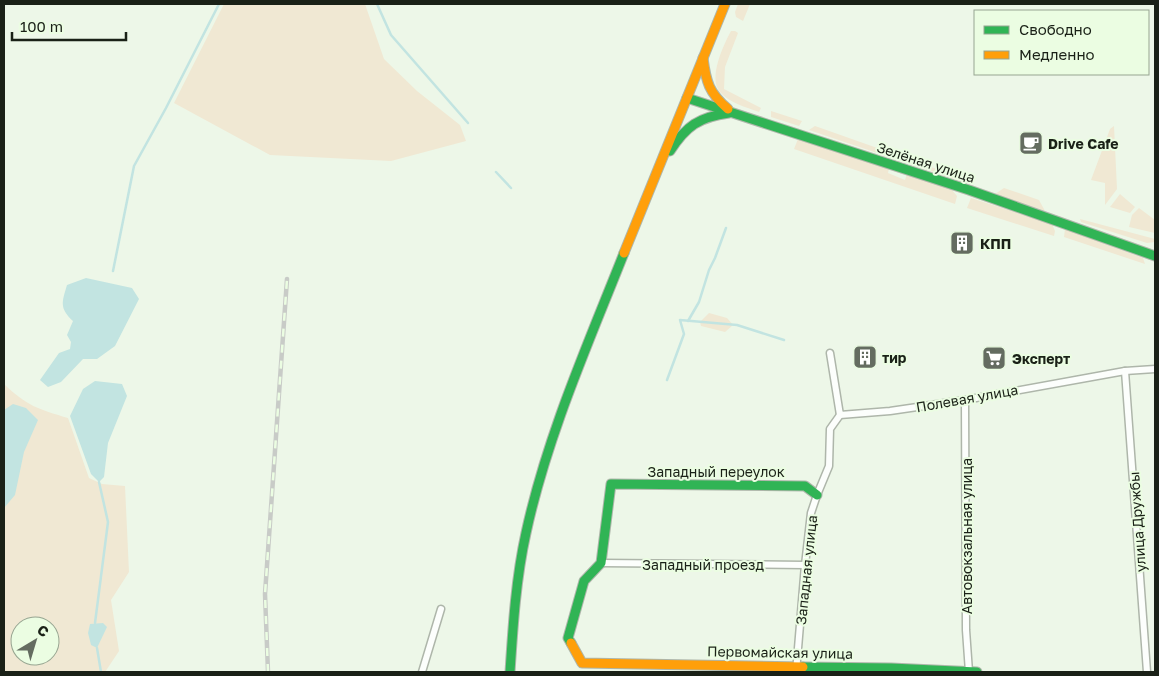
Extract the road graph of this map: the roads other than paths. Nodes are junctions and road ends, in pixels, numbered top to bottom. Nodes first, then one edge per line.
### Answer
1 (725, 4) edge
2 (703, 58) junction
3 (688, 98) junction
4 (732, 113) junction
5 (656, 174) junction
6 (1155, 256) edge
7 (830, 352) dead end
8 (1155, 369) edge
9 (1125, 371) junction
10 (965, 400) junction
11 (840, 415) junction
12 (817, 495) junction
13 (601, 564) junction
14 (805, 565) junction
15 (441, 609) dead end
16 (796, 669) edge
17 (422, 672) edge
18 (510, 672) edge
19 (969, 672) edge
20 (978, 672) edge
21 (1147, 672) edge

1 - 2 main road
2 - 3 main road
2 - 4 main road
3 - 4 main road, Зелёная улица
3 - 5 main road
4 - 5 main road
4 - 6 main road, Зелёная улица
5 - 18 main road
7 - 11 street
8 - 9 street, Полевая улица
9 - 10 street, Полевая улица
9 - 21 street, улица Дружбы
10 - 11 street, Полевая улица
10 - 19 street, Автовокзальная улица
11 - 12 street, Западная улица
12 - 13 main road, Западный переулок
12 - 14 street, Западная улица
13 - 14 street, Западный проезд
13 - 16 main road, Первомайская улица
14 - 16 street, Западная улица
15 - 17 street
16 - 19 main road, Первомайская улица
19 - 20 main road, Первомайская улица

